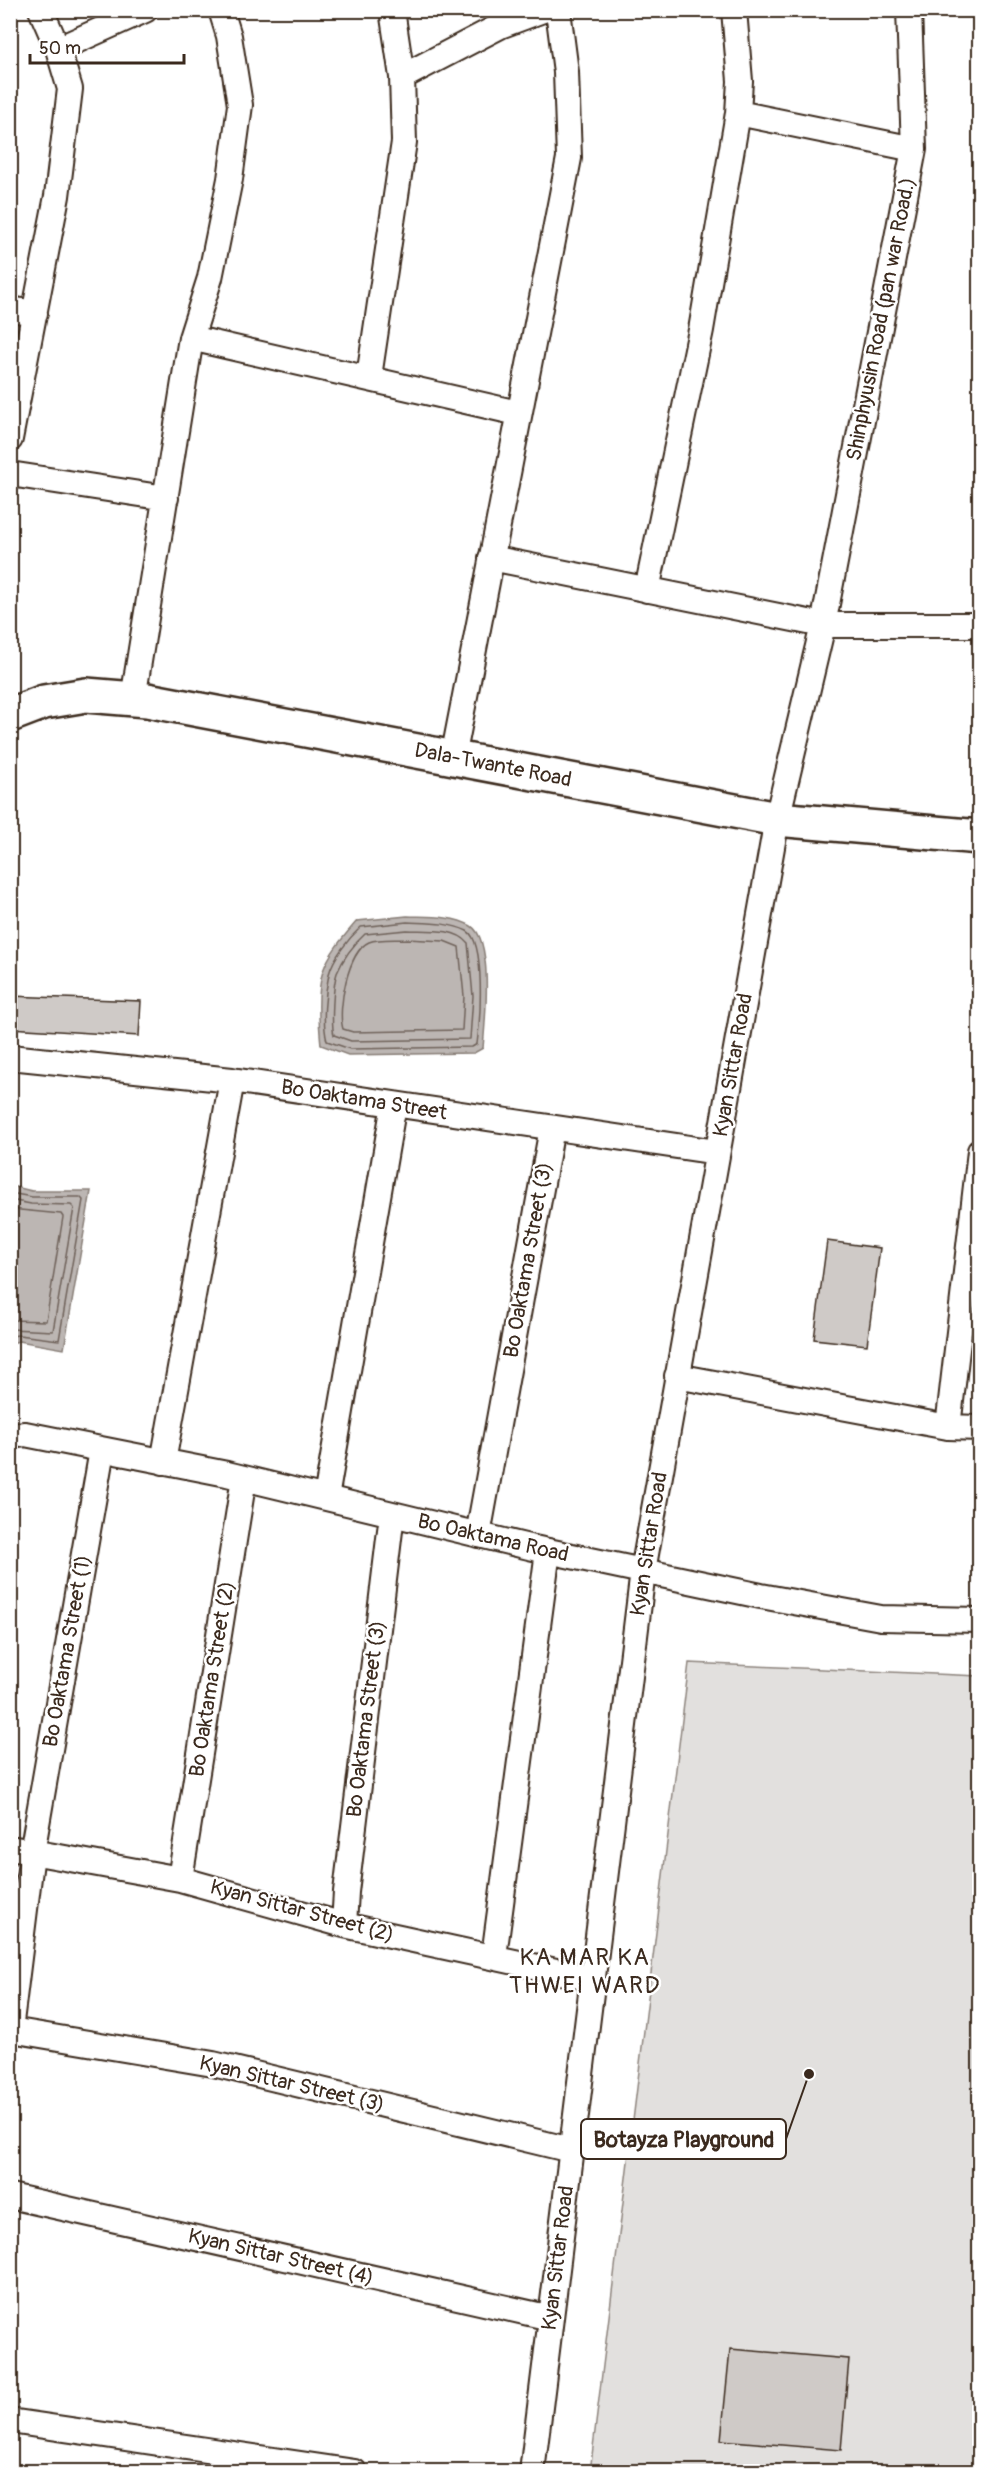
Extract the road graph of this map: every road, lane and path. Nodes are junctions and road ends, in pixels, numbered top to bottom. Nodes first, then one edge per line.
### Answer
1 (40, 10) edge
2 (145, 10) edge
3 (221, 10) edge
4 (392, 10) edge
5 (543, 10) edge
6 (558, 10) edge
7 (734, 10) edge
8 (909, 10) edge
9 (58, 49) junction
10 (402, 77) junction
11 (738, 113) junction
12 (914, 148) junction
13 (10, 309) edge
14 (35, 313) junction
15 (191, 338) junction
16 (369, 377) junction
17 (518, 412) junction
18 (10, 439) edge
19 (10, 474) edge
20 (166, 498) junction
21 (491, 558) junction
22 (647, 590) junction
23 (823, 625) junction
24 (980, 625) edge
25 (10, 695) edge
26 (133, 699) junction
27 (44, 702) junction
28 (10, 715) edge
29 (453, 758) junction
30 (777, 819) junction
31 (980, 837) edge
32 (10, 1057) edge
33 (232, 1080) junction
34 (394, 1104) junction
35 (552, 1128) junction
36 (980, 1151) edge
37 (717, 1152) junction
38 (973, 1242) edge
39 (677, 1376) junction
40 (948, 1428) junction
41 (980, 1428) edge
42 (10, 1436) edge
43 (102, 1450) junction
44 (163, 1462) junction
45 (244, 1478) junction
46 (326, 1498) junction
47 (392, 1514) junction
48 (478, 1535) junction
49 (548, 1551) junction
50 (643, 1571) junction
51 (980, 1620) edge
52 (21, 1850) edge
53 (180, 1879) junction
54 (344, 1925) junction
55 (494, 1956) junction
56 (592, 1979) junction
57 (10, 2030) edge
58 (571, 2150) junction
59 (10, 2196) edge
60 (551, 2318) junction
61 (10, 2421) edge
62 (355, 2472) edge
63 (532, 2472) edge

1 - 9 street
2 - 9 street
3 - 15 street
4 - 10 street
5 - 10 street
6 - 17 street
7 - 11 street
8 - 12 street, Shinphyusin Road (pan war Road.)
9 - 14 street
10 - 16 street
11 - 12 street
11 - 22 street
12 - 23 street, Shinphyusin Road (pan war Road.)
13 - 14 street
14 - 18 street
15 - 16 street
15 - 20 street
16 - 17 street
17 - 21 street
19 - 20 street
20 - 26 street
21 - 22 street
21 - 29 street
22 - 23 street
23 - 24 street
23 - 30 street, Kyan Sittar Road
25 - 27 street
26 - 27 main road, Dala-Twante Road
26 - 29 main road, Dala-Twante Road
27 - 28 main road, Dala-Twante Road
29 - 30 main road, Dala-Twante Road
30 - 31 main road, Dala-Twante Road
30 - 37 street, Kyan Sittar Road
32 - 33 street, Bo Oaktama Street
33 - 34 street, Bo Oaktama Street
33 - 44 street
34 - 35 street, Bo Oaktama Street
34 - 46 street
35 - 37 street, Bo Oaktama Street
35 - 48 street, Bo Oaktama Street (3)
36 - 38 street
37 - 39 street, Kyan Sittar Road
38 - 40 street
39 - 40 street
39 - 50 street, Kyan Sittar Road
40 - 41 street
42 - 43 street, Bo Oaktama Road
43 - 44 street, Bo Oaktama Road
43 - 52 street, Bo Oaktama Street (1)
44 - 45 street, Bo Oaktama Road
45 - 46 street, Bo Oaktama Road
45 - 53 street, Bo Oaktama Street (2)
46 - 47 street, Bo Oaktama Road
47 - 48 street, Bo Oaktama Road
47 - 54 street, Bo Oaktama Street (3)
48 - 49 street, Bo Oaktama Road
49 - 50 street, Bo Oaktama Road
49 - 55 street
50 - 51 street, Bo Oaktama Road
50 - 56 street, Kyan Sittar Road
52 - 53 street, Kyan Sittar Street (2)
52 - 57 street, Bo Oaktama Street (1)
53 - 54 street, Kyan Sittar Street (2)
54 - 55 street, Kyan Sittar Street (2)
55 - 56 street, Kyan Sittar Street (2)
56 - 58 street, Kyan Sittar Road
57 - 58 street, Kyan Sittar Street (3)
58 - 60 street, Kyan Sittar Road
59 - 60 street, Kyan Sittar Street (4)
60 - 63 street, Kyan Sittar Road
61 - 62 street

